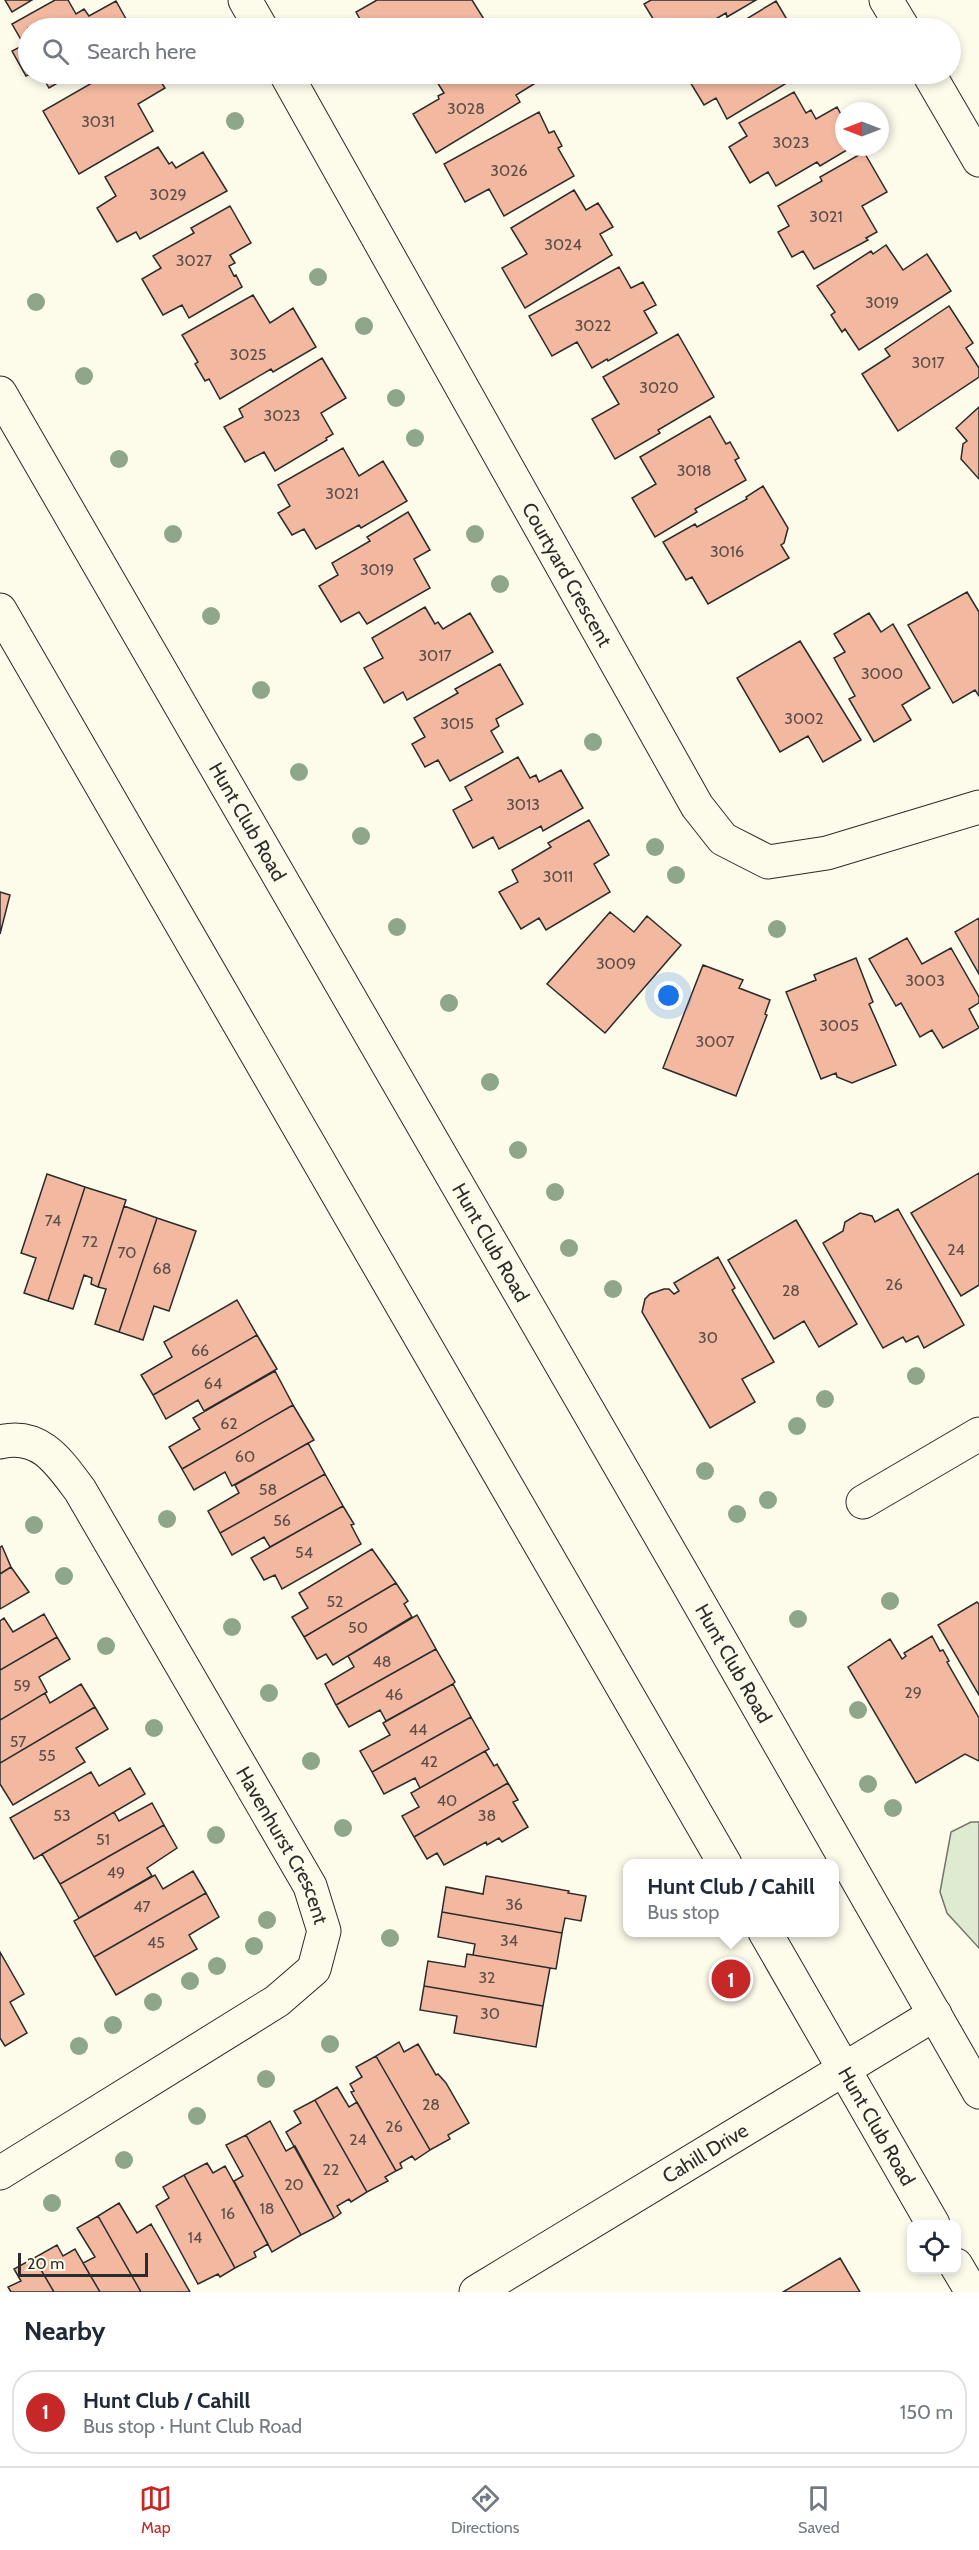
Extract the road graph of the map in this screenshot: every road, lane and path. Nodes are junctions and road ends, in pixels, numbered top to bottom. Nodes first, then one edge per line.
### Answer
1 (245, 0) edge
2 (886, 0) edge
3 (255, 18) edge
4 (897, 18) edge
5 (292, 84) edge
6 (935, 84) edge
7 (979, 160) edge
8 (0, 393) edge
9 (0, 610) edge
10 (979, 807) edge
11 (979, 1434) edge
12 (0, 1442) edge
13 (863, 1502) dead end
14 (723, 1859) edge
15 (768, 1937) edge
16 (935, 2014) junction
17 (843, 2070) junction
18 (979, 2092) edge
19 (0, 2173) edge
20 (931, 2220) edge
21 (961, 2272) edge
22 (476, 2292) edge
23 (972, 2292) edge

1 - 3 main road
2 - 4 main road
5 - 10 main road, Courtyard Crescent
6 - 7 main road
8 - 16 main road, Hunt Club Road
9 - 14 main road
11 - 13 main road
12 - 19 main road, Havenhurst Crescent
15 - 17 main road, Hunt Club Road
16 - 17 main road, Cahill Drive
16 - 18 main road, Hunt Club Road
17 - 20 main road, Hunt Club Road
17 - 22 main road, Cahill Drive
21 - 23 main road

